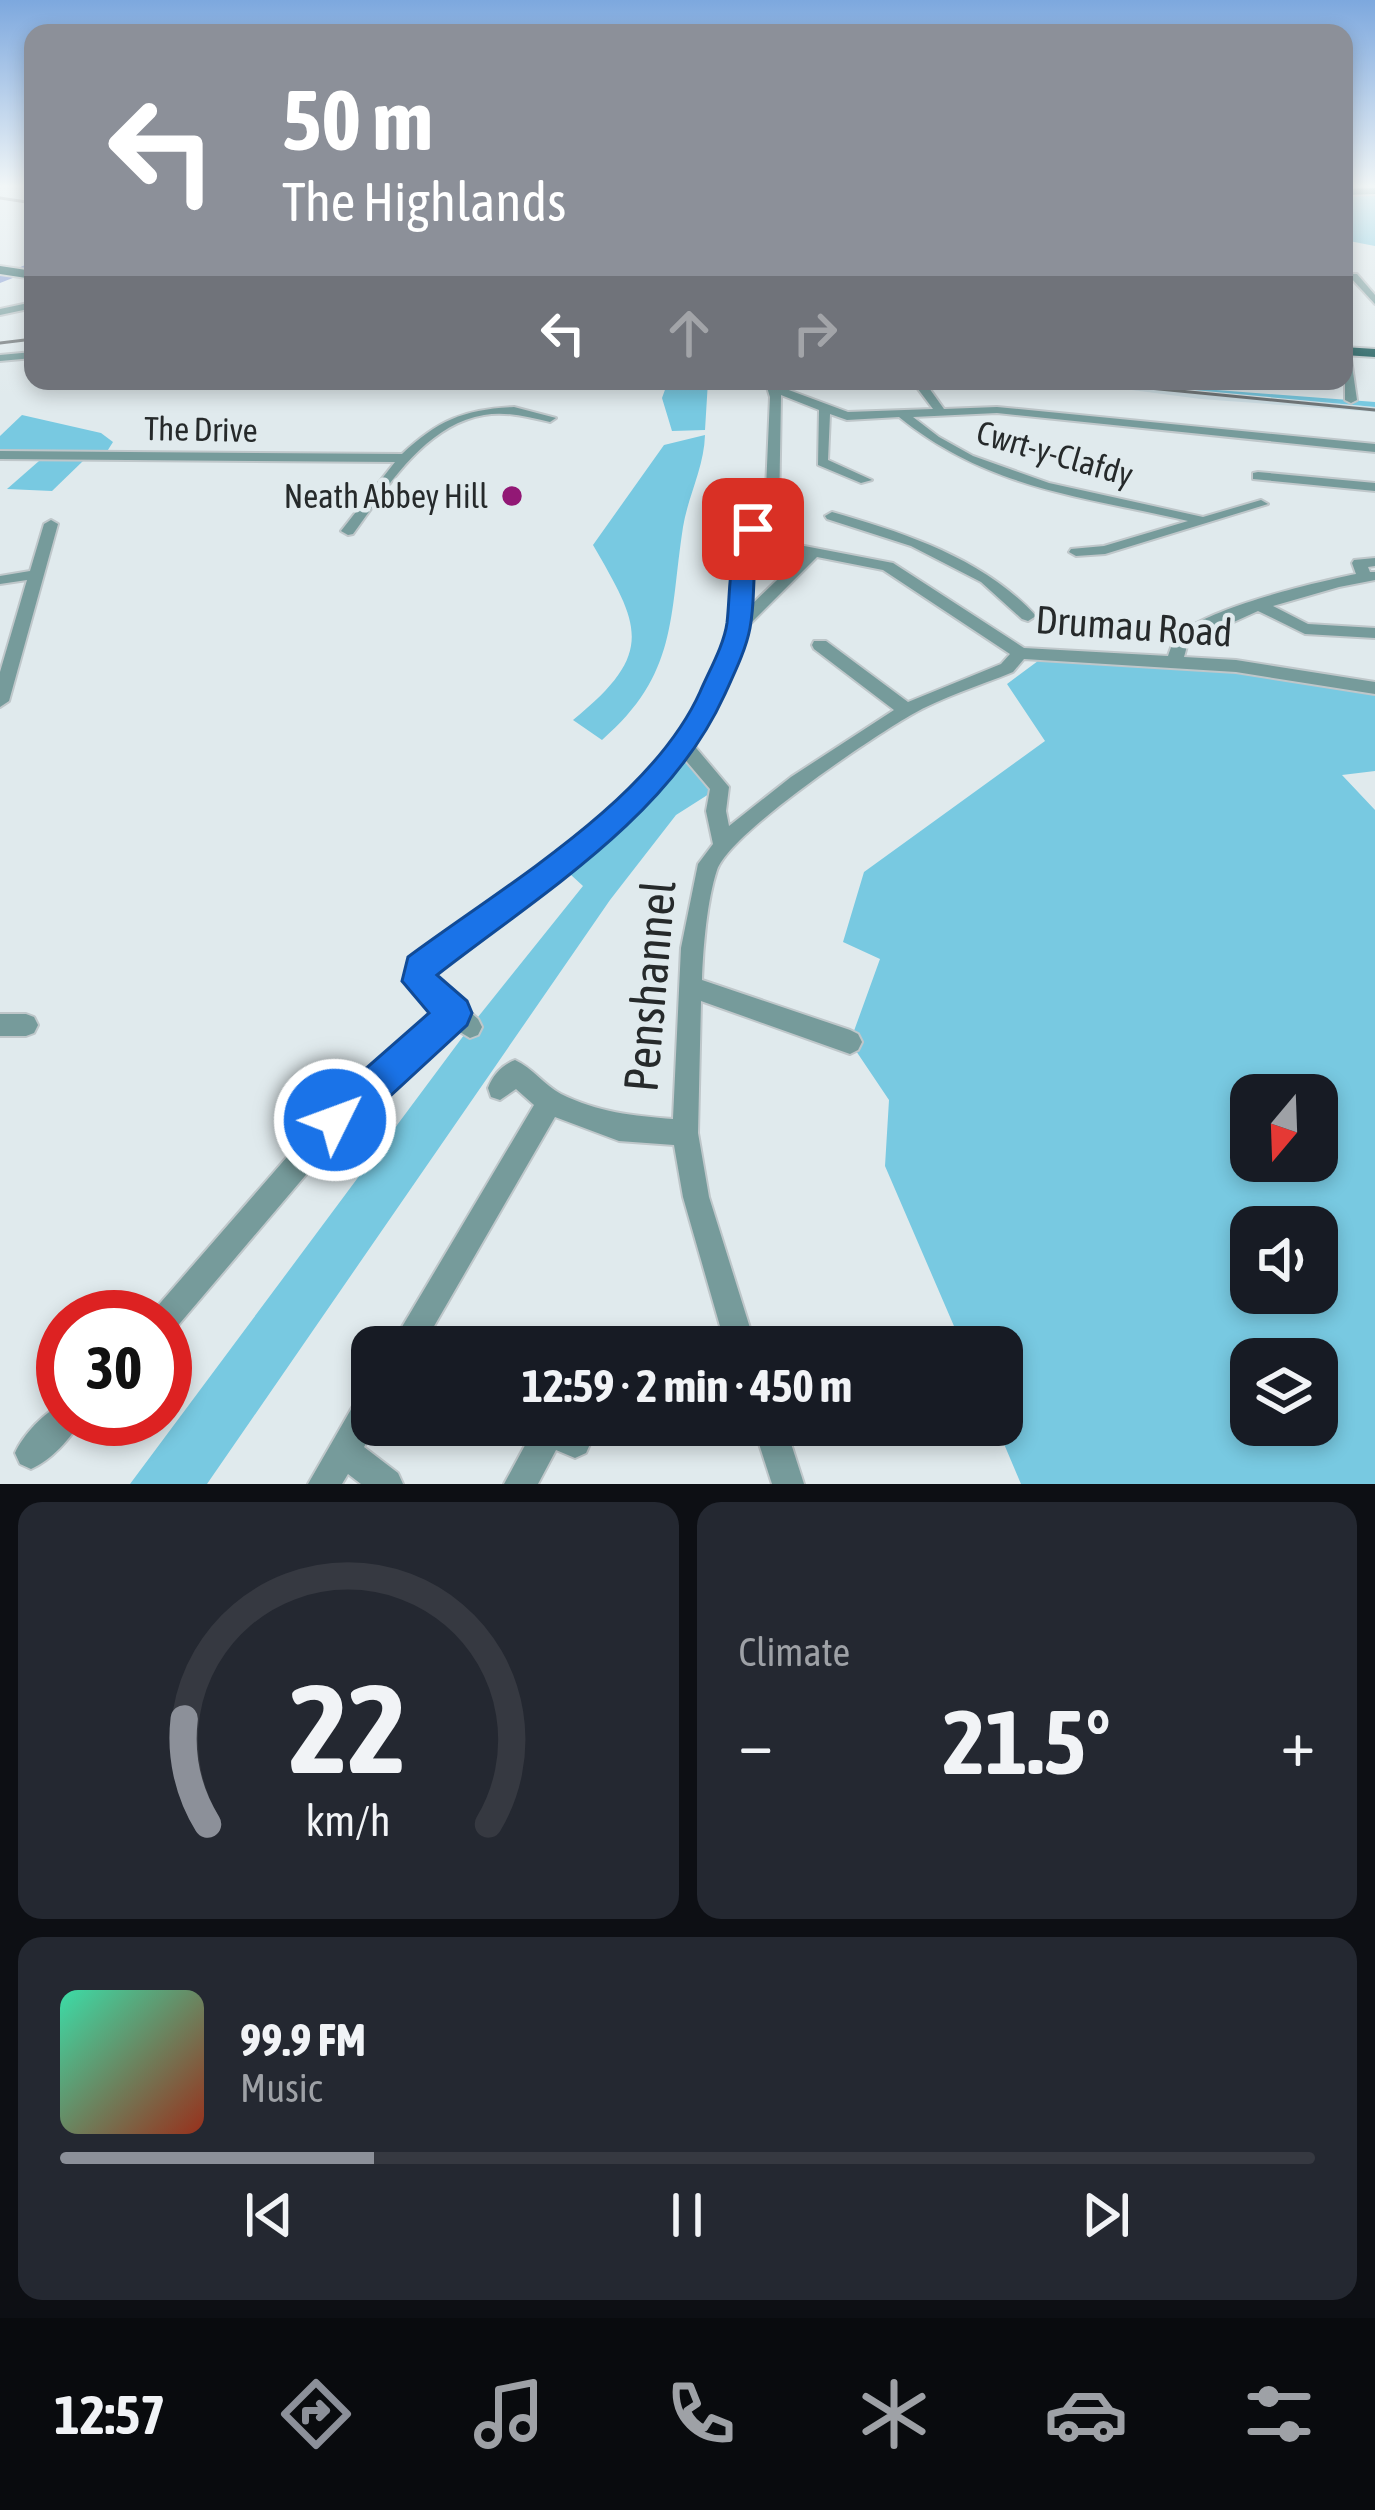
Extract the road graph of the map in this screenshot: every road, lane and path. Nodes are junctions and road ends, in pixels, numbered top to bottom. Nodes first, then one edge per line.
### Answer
1 (1353, 280) edge
2 (1375, 301) edge
3 (780, 390) edge
4 (787, 390) edge
5 (924, 390) edge
6 (1349, 390) edge
7 (1351, 400) dead end
8 (824, 411) junction
9 (940, 412) junction
10 (903, 415) junction
11 (550, 418) dead end
12 (1375, 448) edge
13 (0, 454) edge
14 (401, 458) junction
15 (1258, 476) dead end
16 (866, 480) dead end
17 (1375, 487) edge
18 (1261, 504) dead end
19 (772, 513) junction
20 (832, 516) dead end
21 (1204, 520) junction
22 (50, 527) dead end
23 (348, 531) dead end
24 (867, 531) junction
25 (1076, 553) dead end
26 (812, 554) junction
27 (862, 560) junction
28 (1371, 571) edge
29 (33, 575) junction
30 (0, 580) edge
31 (1261, 606) junction
32 (1028, 616) dead end
33 (738, 628) junction
34 (1375, 633) edge
35 (820, 645) dead end
36 (1020, 653) junction
37 (1175, 660) junction
38 (1375, 688) edge
39 (1, 696) edge
40 (906, 710) junction
41 (682, 744) junction
42 (723, 844) junction
43 (691, 987) junction
44 (0, 1025) edge
45 (26, 1025) dead end
46 (850, 1042) dead end
47 (500, 1088) dead end
48 (550, 1102) junction
49 (685, 1133) junction
50 (190, 1290) edge
51 (417, 1326) edge
52 (735, 1326) edge
53 (351, 1439) edge
54 (38, 1446) edge
55 (549, 1446) edge
56 (776, 1446) edge
57 (344, 1451) junction
58 (31, 1453) dead end
59 (324, 1484) edge
60 (387, 1484) edge
61 (520, 1484) edge
62 (788, 1484) edge

1 - 2 street
3 - 19 street
4 - 8 street
5 - 9 street
6 - 7 street
8 - 10 street
8 - 16 street
9 - 10 street
9 - 12 street
10 - 21 street, Cwrt-y-Clafdy
11 - 14 street
13 - 14 street, The Drive
14 - 23 street
15 - 17 street
18 - 21 street
19 - 26 street
19 - 33 street
20 - 24 street
21 - 25 street
22 - 29 street
24 - 27 street
24 - 32 street
26 - 27 street, Drumau Road
26 - 33 street
27 - 36 street, Drumau Road
28 - 31 street
29 - 30 street
29 - 39 street
31 - 34 street
31 - 37 street
33 - 41 street
35 - 40 street
36 - 37 street, Drumau Road
36 - 40 street, Penshannel
37 - 38 street, Drumau Road
40 - 42 street, Penshannel
41 - 42 street
41 - 50 street
42 - 43 street, Penshannel
43 - 46 street
43 - 49 street, Penshannel
44 - 45 street
47 - 48 street
48 - 49 street
48 - 51 street
49 - 52 street, Penshannel
53 - 57 street
54 - 58 street
55 - 61 street
56 - 62 street
57 - 59 street
57 - 60 street

